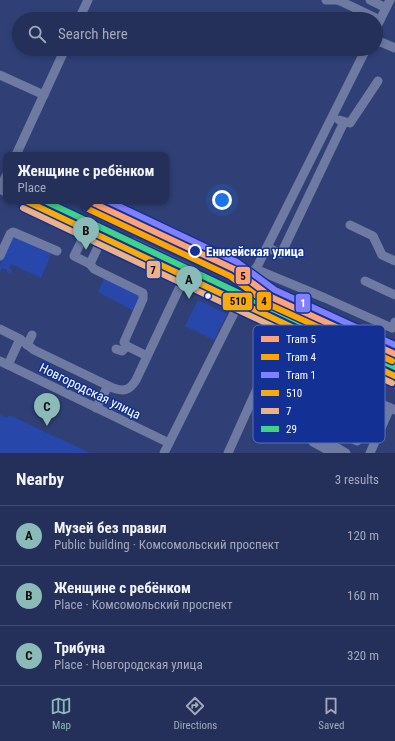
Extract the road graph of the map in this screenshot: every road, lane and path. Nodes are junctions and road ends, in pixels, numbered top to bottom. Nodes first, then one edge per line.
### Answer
1 (88, 0) edge
2 (326, 0) edge
3 (338, 0) edge
4 (370, 0) edge
5 (388, 4) edge
6 (82, 12) edge
7 (358, 12) edge
8 (383, 14) edge
9 (383, 43) edge
10 (395, 48) edge
11 (62, 56) edge
12 (362, 56) edge
13 (0, 75) edge
14 (378, 81) dead end
15 (44, 95) junction
16 (332, 117) junction
17 (344, 122) junction
18 (17, 152) edge
19 (46, 204) edge
20 (350, 224) dead end
21 (87, 230) junction
22 (102, 238) junction
23 (267, 247) junction
24 (57, 252) dead end
25 (0, 256) edge
26 (395, 261) edge
27 (90, 264) junction
28 (255, 270) junction
29 (185, 276) junction
30 (364, 281) dead end
31 (395, 294) edge
32 (240, 299) junction
33 (395, 322) edge
34 (290, 325) edge
35 (298, 325) edge
36 (0, 329) edge
37 (32, 335) dead end
38 (24, 342) junction
39 (127, 346) junction
40 (116, 349) dead end
41 (147, 356) junction
42 (4, 363) edge
43 (385, 364) edge
44 (395, 368) edge
45 (385, 371) edge
46 (395, 376) edge
47 (108, 386) junction
48 (253, 398) edge
49 (96, 408) junction
50 (393, 409) edge
51 (385, 424) edge
52 (169, 443) junction
53 (315, 443) edge
54 (375, 443) edge
55 (327, 449) edge
56 (164, 453) edge
57 (228, 453) edge
58 (346, 453) edge
59 (370, 453) edge

1 - 6 street
2 - 3 street
3 - 7 street
4 - 5 street
5 - 8 street
9 - 10 street
11 - 15 street
12 - 16 street
13 - 15 street
14 - 17 street
15 - 18 street
16 - 17 street
16 - 23 street
17 - 23 street
19 - 21 main road
19 - 32 main road
20 - 26 street
21 - 22 main road
21 - 27 street
22 - 27 street
22 - 29 main road
23 - 28 street
24 - 25 street
27 - 39 street
28 - 32 street
28 - 33 street
29 - 32 main road
29 - 41 street
30 - 31 street
32 - 34 main road
32 - 35 main road
32 - 52 street
36 - 38 street
37 - 38 street
38 - 42 street
38 - 47 street
39 - 40 street
39 - 41 street
41 - 47 street
42 - 49 street, Новгородская улица
43 - 44 main road
45 - 46 main road
47 - 49 street
48 - 57 street
49 - 52 street, Новгородская улица
50 - 51 street
52 - 56 street
53 - 55 street
54 - 59 street
55 - 58 street

